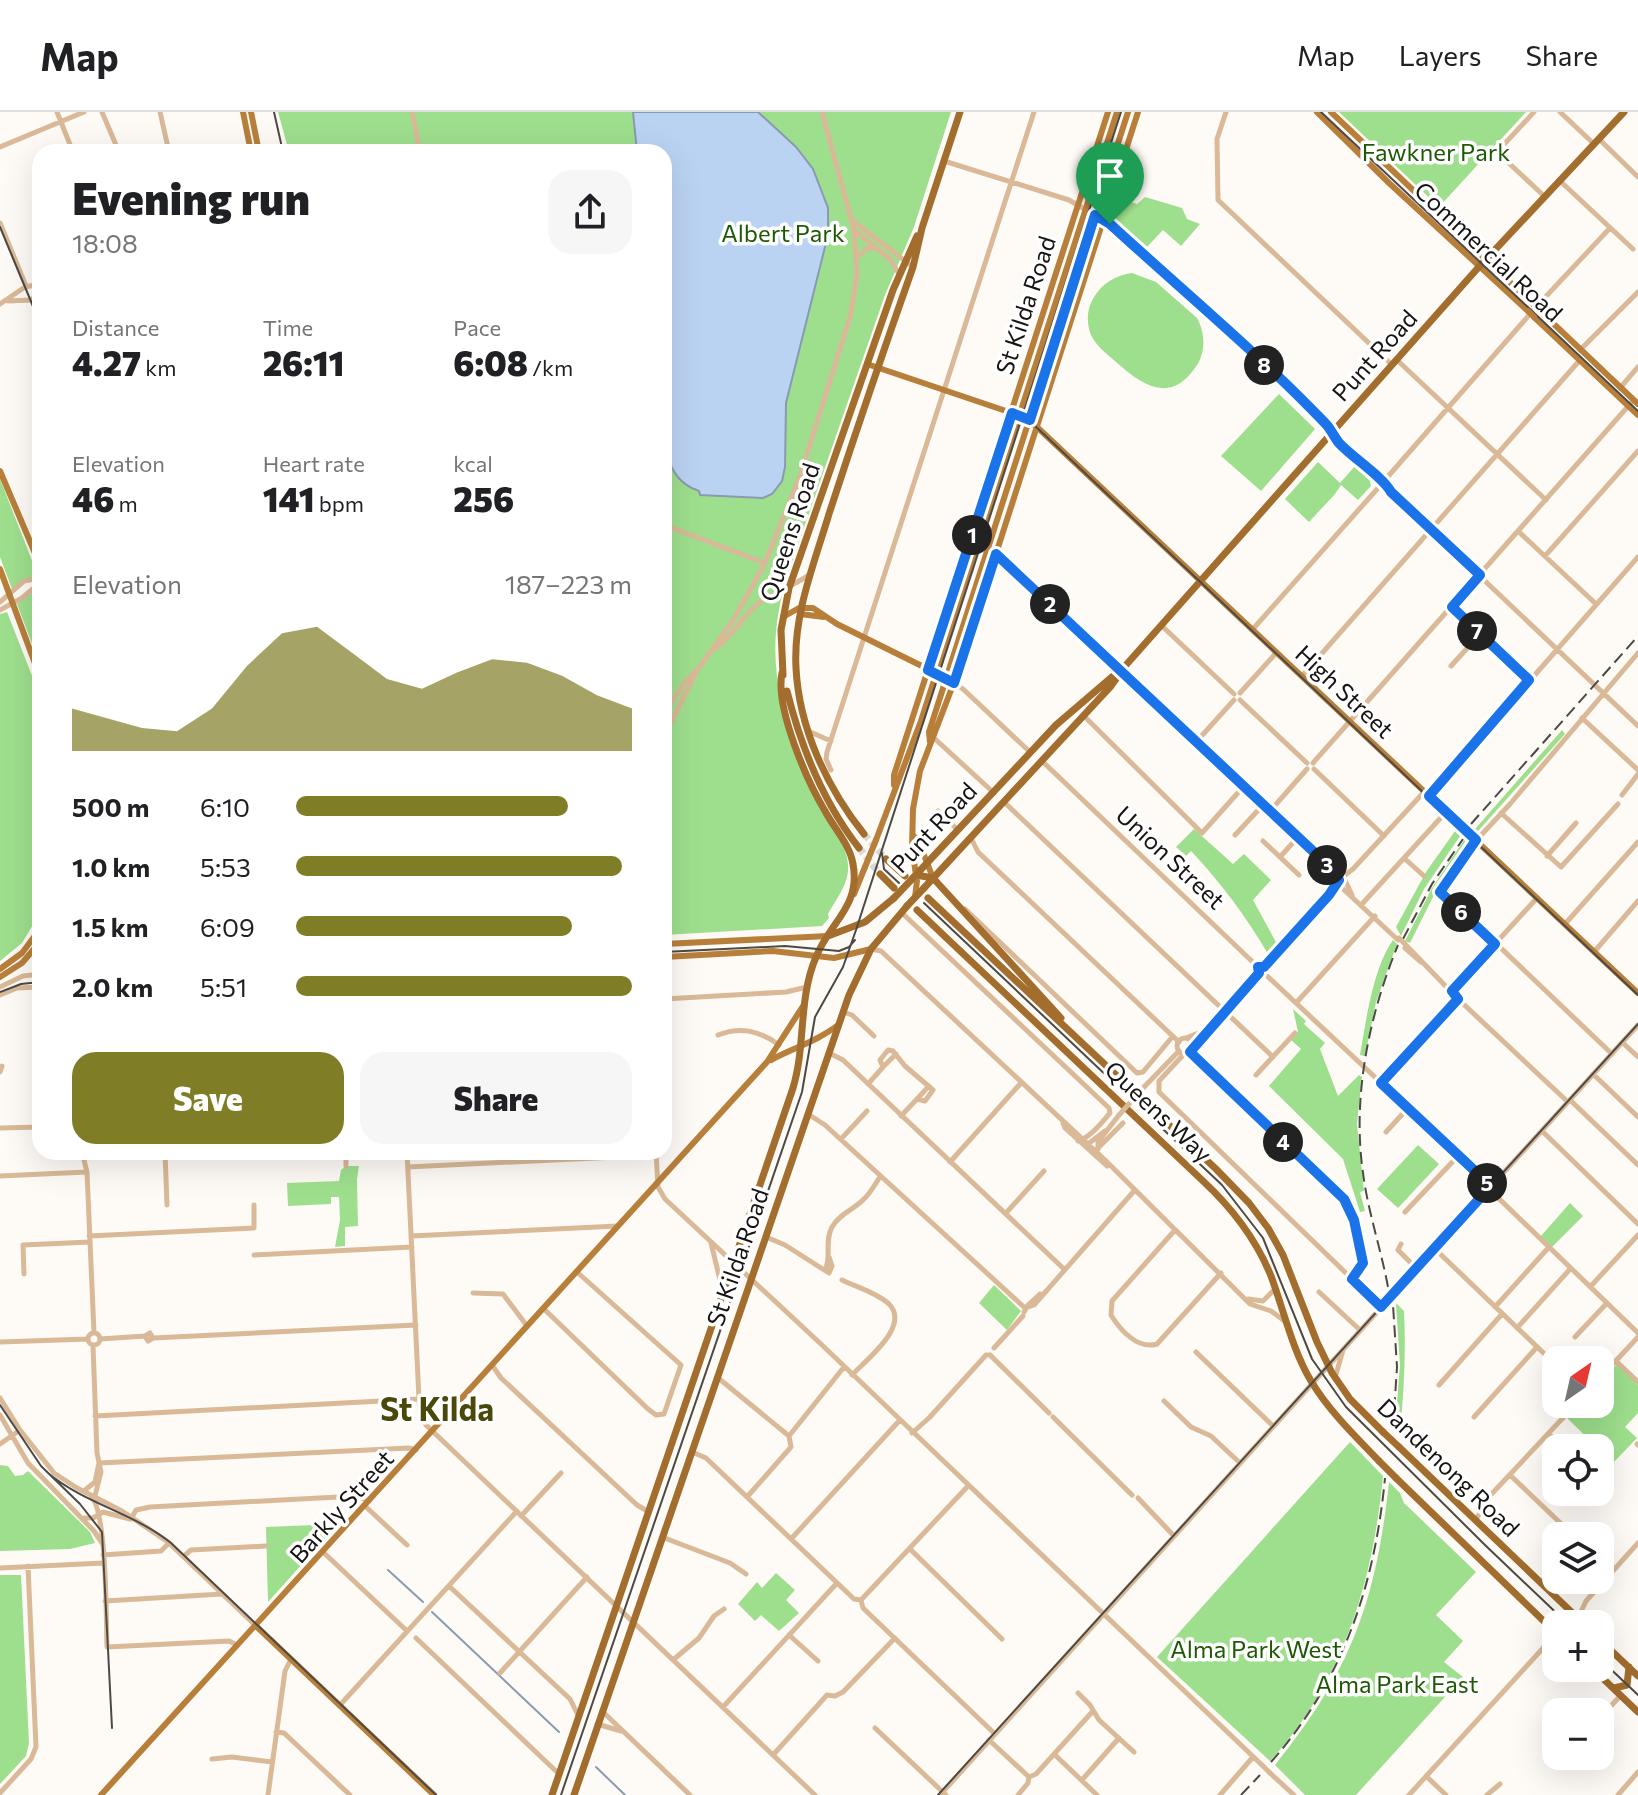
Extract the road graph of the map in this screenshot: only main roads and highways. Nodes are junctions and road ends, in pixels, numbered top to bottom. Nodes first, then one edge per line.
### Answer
1 (243, 112) edge
2 (251, 112) edge
3 (960, 112) edge
4 (1108, 112) edge
5 (1117, 112) edge
6 (1128, 112) edge
7 (1138, 112) edge
8 (1317, 112) edge
9 (1331, 112) edge
10 (1624, 112) edge
11 (249, 144) edge
12 (257, 144) edge
13 (1396, 175) junction
14 (1389, 183) junction
15 (1082, 207) junction
16 (922, 228) junction
17 (1486, 259) junction
18 (1479, 266) junction
19 (1533, 312) junction
20 (867, 364) junction
21 (878, 368) junction
22 (858, 389) junction
23 (870, 393) junction
24 (1633, 405) edge
25 (1638, 415) edge
26 (1021, 417) junction
27 (1037, 427) junction
28 (0, 471) edge
29 (32, 546) edge
30 (983, 566) junction
31 (0, 569) edge
32 (989, 575) junction
33 (1202, 581) junction
34 (801, 610) junction
35 (783, 617) junction
36 (32, 655) edge
37 (1123, 668) junction
38 (928, 670) junction
39 (782, 673) junction
40 (936, 673) junction
41 (947, 679) junction
42 (932, 740) junction
43 (1030, 752) junction
44 (1039, 762) junction
45 (894, 785) junction
46 (864, 834) tunnel mouth
47 (913, 835) junction
48 (859, 848) tunnel mouth
49 (886, 859) tunnel mouth
50 (926, 864) junction
51 (880, 874) tunnel mouth
52 (913, 878) junction
53 (933, 878) junction
54 (894, 888) dead end
55 (915, 897) junction
56 (853, 898) junction
57 (928, 898) dead end
58 (917, 910) dead end
59 (828, 936) junction
60 (32, 940) edge
61 (672, 944) edge
62 (871, 949) junction
63 (32, 951) edge
64 (816, 956) junction
65 (672, 957) edge
66 (0, 969) edge
67 (0, 977) edge
68 (1638, 993) edge
69 (803, 1006) junction
70 (838, 1025) junction
71 (1074, 1035) junction
72 (801, 1045) junction
73 (767, 1062) junction
74 (1328, 1365) joint
75 (1312, 1383) joint
76 (1569, 1610) edge
77 (1542, 1620) edge
78 (256, 1626) junction
79 (1614, 1651) edge
80 (1634, 1666) edge
81 (1638, 1676) edge
82 (1607, 1682) edge
83 (1614, 1688) junction
84 (1638, 1712) edge
85 (105, 1794) edge
86 (434, 1795) edge
87 (552, 1795) edge
88 (574, 1795) edge

1 - 11 main road
2 - 12 main road
3 - 16 highway, Queens Road
4 - 15 main road, St Kilda Road
5 - 15 main road, St Kilda Road
6 - 26 main road, St Kilda Road
7 - 27 main road, St Kilda Road
8 - 14 main road, Commercial Road
9 - 13 main road, Commercial Road
10 - 17 highway, Punt Road
13 - 14 main road
13 - 17 main road, Commercial Road
14 - 18 main road, Commercial Road
15 - 26 main road, St Kilda Road
16 - 20 highway, Queens Road
16 - 21 highway, Queens Road
17 - 18 highway, Punt Road
17 - 19 main road, Commercial Road
18 - 19 main road, Commercial Road
18 - 33 highway, Punt Road
19 - 24 main road, Commercial Road
19 - 24 main road, Commercial Road
20 - 21 main road, High Street
20 - 22 highway, Queens Road
21 - 23 highway, Queens Road
21 - 26 main road, High Street
22 - 23 highway
22 - 35 highway, Queens Road
23 - 34 highway, Queens Road
24 - 25 main road, Commercial Road
26 - 27 main road, High Street
26 - 30 main road, St Kilda Road
26 - 38 main road, St Kilda Road
26 - 40 main road, St Kilda Road
27 - 32 main road, St Kilda Road
27 - 33 main road, High Street
28 - 29 main road
30 - 32 main road
30 - 41 main road, St Kilda Road
31 - 36 main road
32 - 42 main road, St Kilda Road
33 - 37 highway, Punt Road
33 - 68 main road, High Street, bridge
34 - 35 main road
34 - 38 main road, Union Street
34 - 46 highway, Queens Road
35 - 39 highway, Queens Road
37 - 43 highway, Punt Road
37 - 44 highway, Punt Road
38 - 40 main road, Union Street
38 - 45 main road, St Kilda Road
39 - 48 highway, Queens Road
39 - 56 highway
40 - 41 main road, Union Street
40 - 45 main road, St Kilda Road
41 - 42 main road, St Kilda Road
42 - 47 main road, St Kilda Road
43 - 44 highway, Union Street
43 - 50 highway, Punt Road
44 - 53 highway, Punt Road
45 - 56 main road, St Kilda Road, bridge
47 - 50 main road
47 - 52 main road, St Kilda Road
49 - 52 highway
50 - 52 highway, Punt Road
50 - 53 main road
51 - 54 highway
52 - 53 highway
52 - 55 main road, St Kilda Road, bridge
52 - 59 highway, Punt Road, bridge
53 - 55 highway, Punt Road, bridge
53 - 71 highway
55 - 62 highway, St Kilda Road, bridge
56 - 59 highway, St Kilda Road
57 - 71 highway, Queens Way
58 - 75 highway, Queens Way
59 - 61 main road
59 - 64 highway, St Kilda Road
60 - 66 main road
62 - 64 main road
62 - 70 highway, St Kilda Road
63 - 67 main road
64 - 65 main road
64 - 69 highway, St Kilda Road
69 - 72 highway, St Kilda Road
69 - 73 main road, Barkly Street
70 - 72 main road, Barkly Street
70 - 88 highway, St Kilda Road
71 - 74 highway, Queens Way
72 - 73 main road, Barkly Street
72 - 87 highway, St Kilda Road
73 - 78 main road, Barkly Street
74 - 76 highway, Dandenong Road, bridge
75 - 77 highway, Dandenong Road, bridge
78 - 85 main road, Barkly Street
78 - 86 main road
79 - 80 highway
80 - 81 highway
80 - 83 highway
82 - 83 highway
83 - 84 highway

